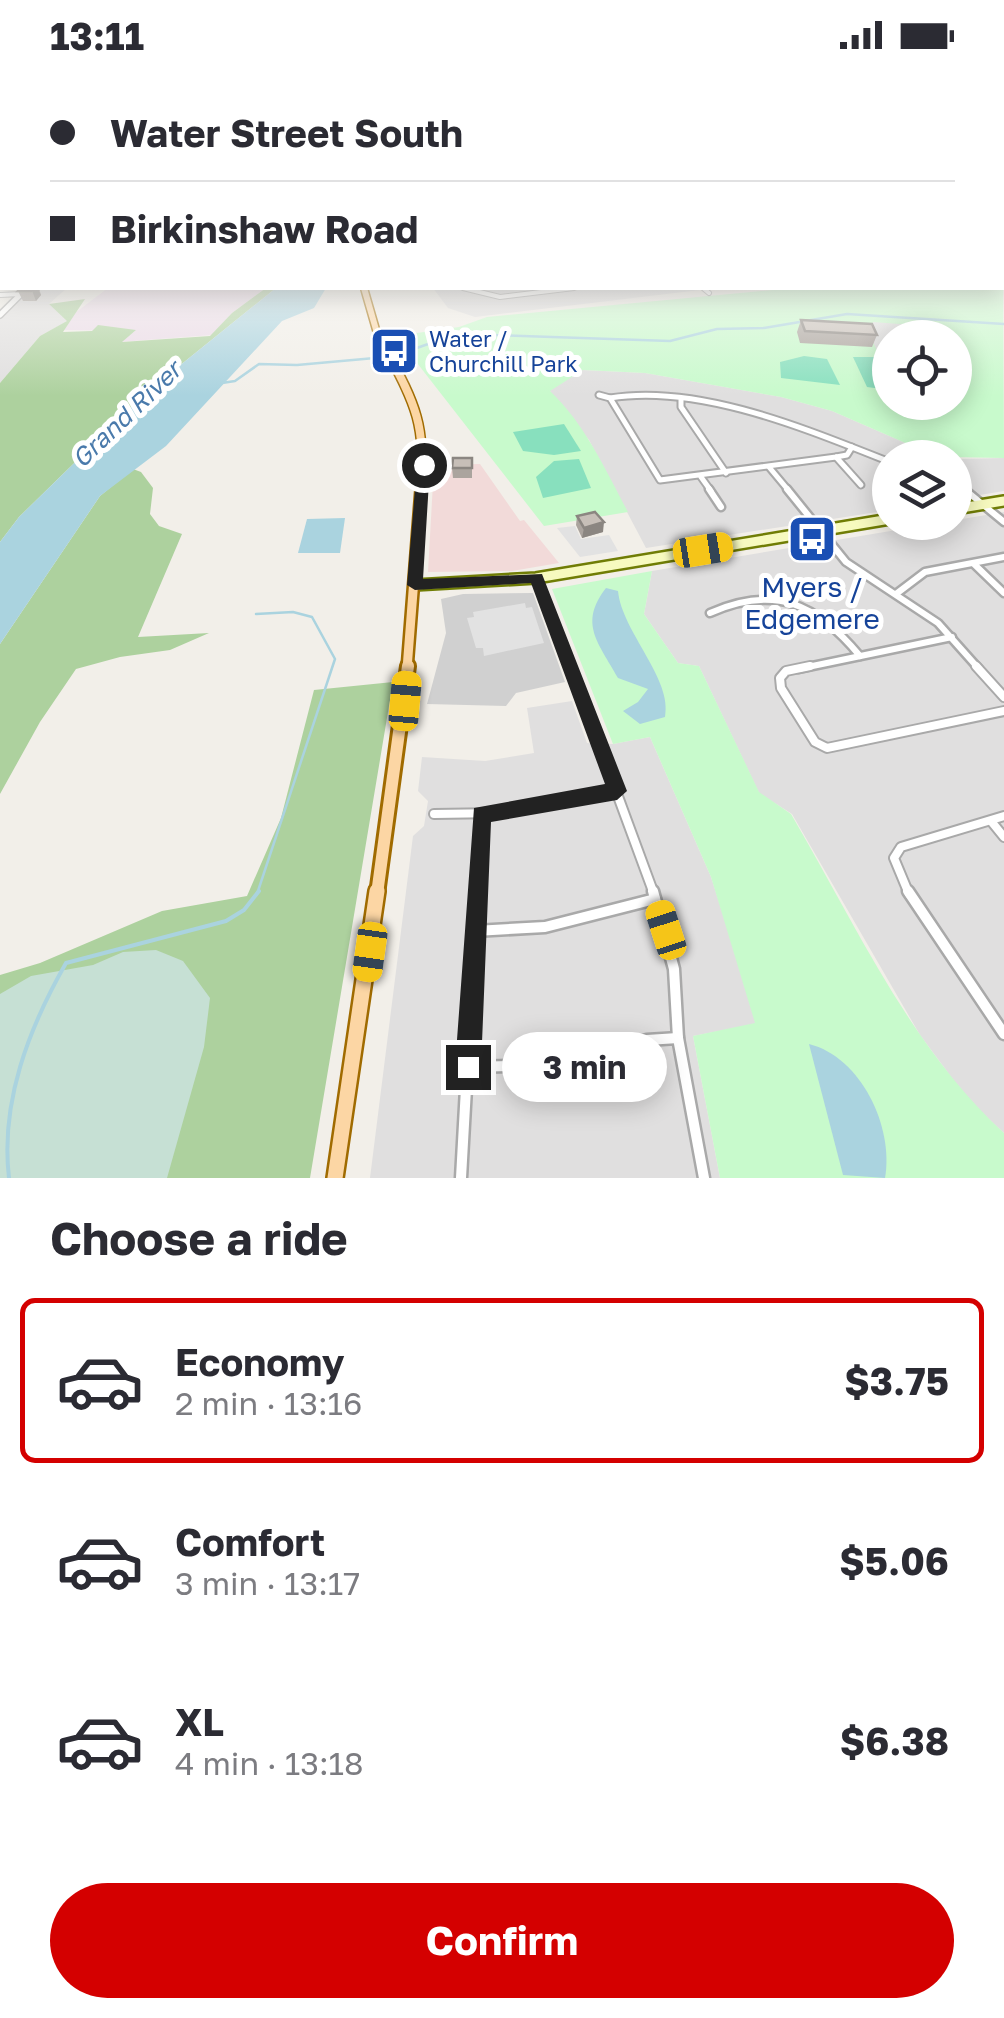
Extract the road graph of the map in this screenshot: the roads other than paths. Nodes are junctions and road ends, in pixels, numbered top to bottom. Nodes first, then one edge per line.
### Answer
1 (365, 293) edge
2 (469, 293) edge
3 (529, 293) edge
4 (21, 294) joint
5 (0, 295) edge
6 (0, 315) edge
7 (598, 395) dead end
8 (610, 398) junction
9 (681, 400) junction
10 (768, 414) junction
11 (764, 422) dead end
12 (852, 447) junction
13 (872, 455) edge
14 (836, 457) junction
15 (769, 467) junction
16 (726, 473) junction
17 (702, 477) junction
18 (861, 486) dead end
19 (972, 495) edge
20 (1004, 501) edge
21 (983, 504) junction
22 (972, 506) edge
23 (721, 507) dead end
24 (1004, 522) edge
25 (872, 523) edge
26 (820, 531) junction
27 (1004, 557) edge
28 (973, 563) junction
29 (536, 578) junction
30 (415, 585) junction
31 (896, 594) junction
32 (1004, 594) edge
33 (710, 614) dead end
34 (952, 637) junction
35 (860, 656) junction
36 (1004, 697) edge
37 (1004, 711) edge
38 (617, 791) junction
39 (434, 814) dead end
40 (481, 814) junction
41 (1004, 816) edge
42 (991, 820) junction
43 (1004, 838) edge
44 (656, 899) junction
45 (475, 931) junction
46 (1004, 1034) edge
47 (678, 1038) junction
48 (468, 1067) junction
49 (336, 1178) edge
50 (461, 1178) edge
51 (704, 1178) edge

1 - 30 main road
2 - 3 street
4 - 5 street
4 - 6 street
7 - 8 street
8 - 9 street
8 - 17 street
9 - 10 street
9 - 16 street
10 - 11 street
10 - 12 street
12 - 13 street
12 - 14 street
14 - 15 street
14 - 18 street
15 - 16 street
15 - 26 street
16 - 17 street
17 - 23 street
19 - 21 street
20 - 21 main road
21 - 22 main road
21 - 24 street
25 - 26 main road
26 - 29 main road
26 - 31 street
27 - 28 street
28 - 31 street
28 - 32 street
29 - 30 main road
29 - 38 street
30 - 49 main road
31 - 34 street
33 - 35 street
34 - 35 street
34 - 36 street
35 - 37 street
38 - 40 street
38 - 44 street
39 - 40 street
40 - 45 street
41 - 42 street
42 - 43 street
42 - 46 street
44 - 45 street
44 - 47 street
45 - 48 street
47 - 48 street
47 - 51 street
48 - 50 street

